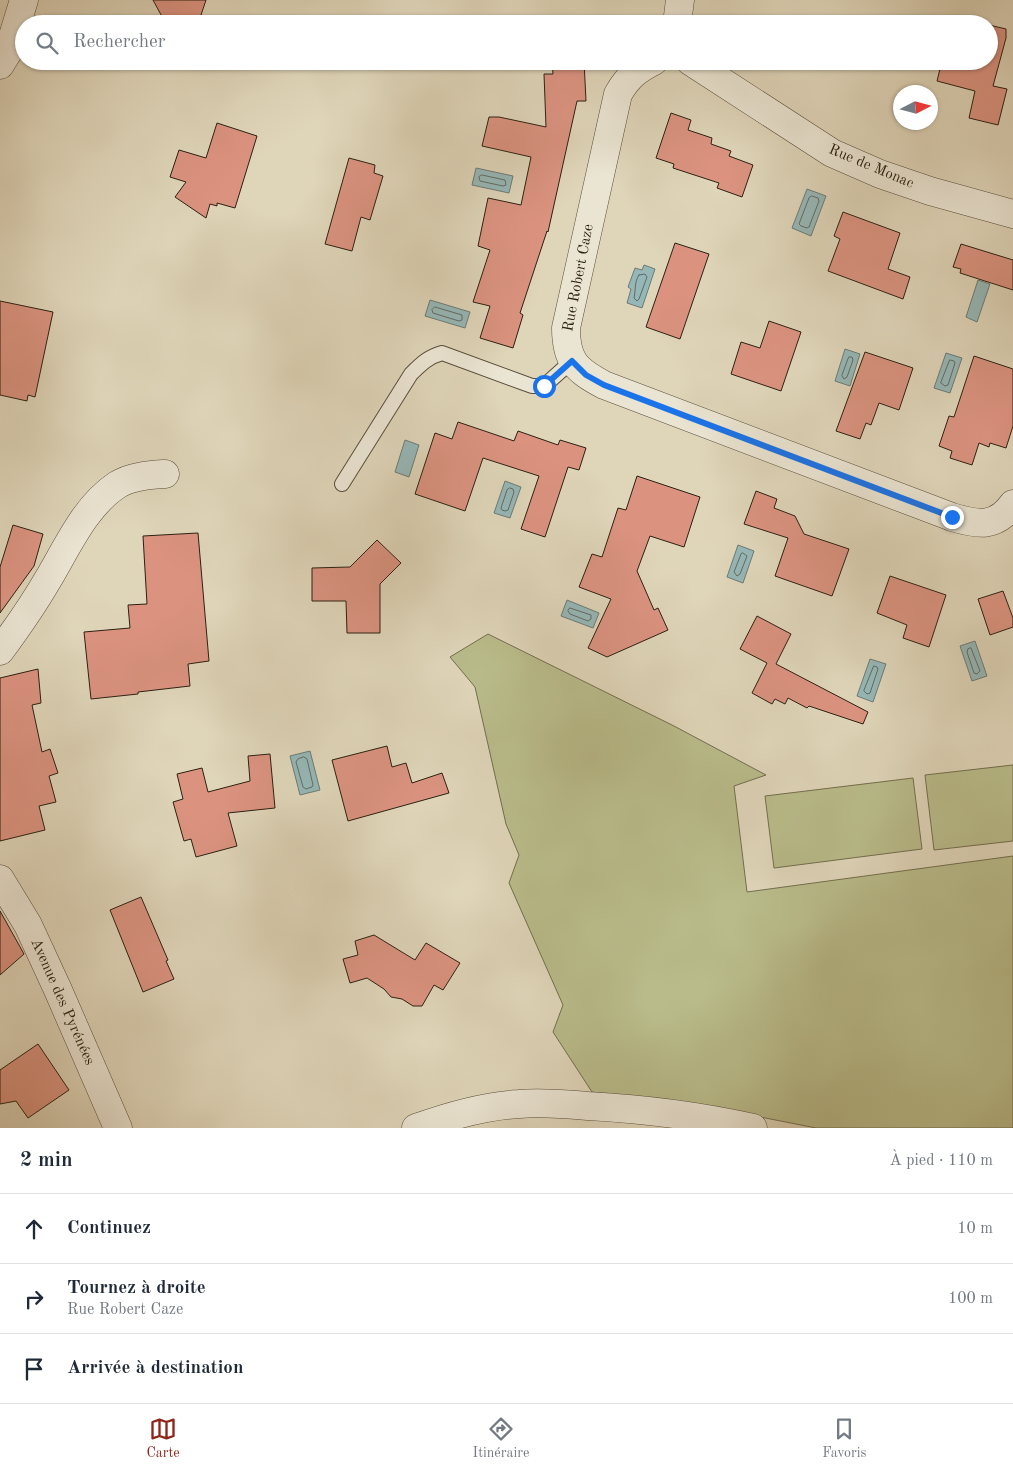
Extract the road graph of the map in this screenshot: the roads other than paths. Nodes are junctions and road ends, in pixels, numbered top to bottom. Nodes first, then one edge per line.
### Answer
1 (24, 0) edge
2 (680, 0) edge
3 (19, 15) edge
4 (678, 15) edge
5 (15, 29) edge
6 (0, 65) edge
7 (638, 70) edge
8 (704, 70) edge
9 (1013, 214) edge
10 (572, 361) junction
11 (165, 474) dead end
12 (342, 484) dead end
13 (1013, 504) edge
14 (0, 651) edge
15 (0, 879) edge
16 (118, 1128) edge
17 (416, 1128) edge
18 (754, 1128) edge

1 - 3 street
2 - 4 street
5 - 6 street
7 - 10 street, Rue Robert Caze
8 - 9 street, Rue de Monac
10 - 12 lane
10 - 13 street
11 - 14 street
15 - 16 street, Avenue des Pyrénées
17 - 18 street

